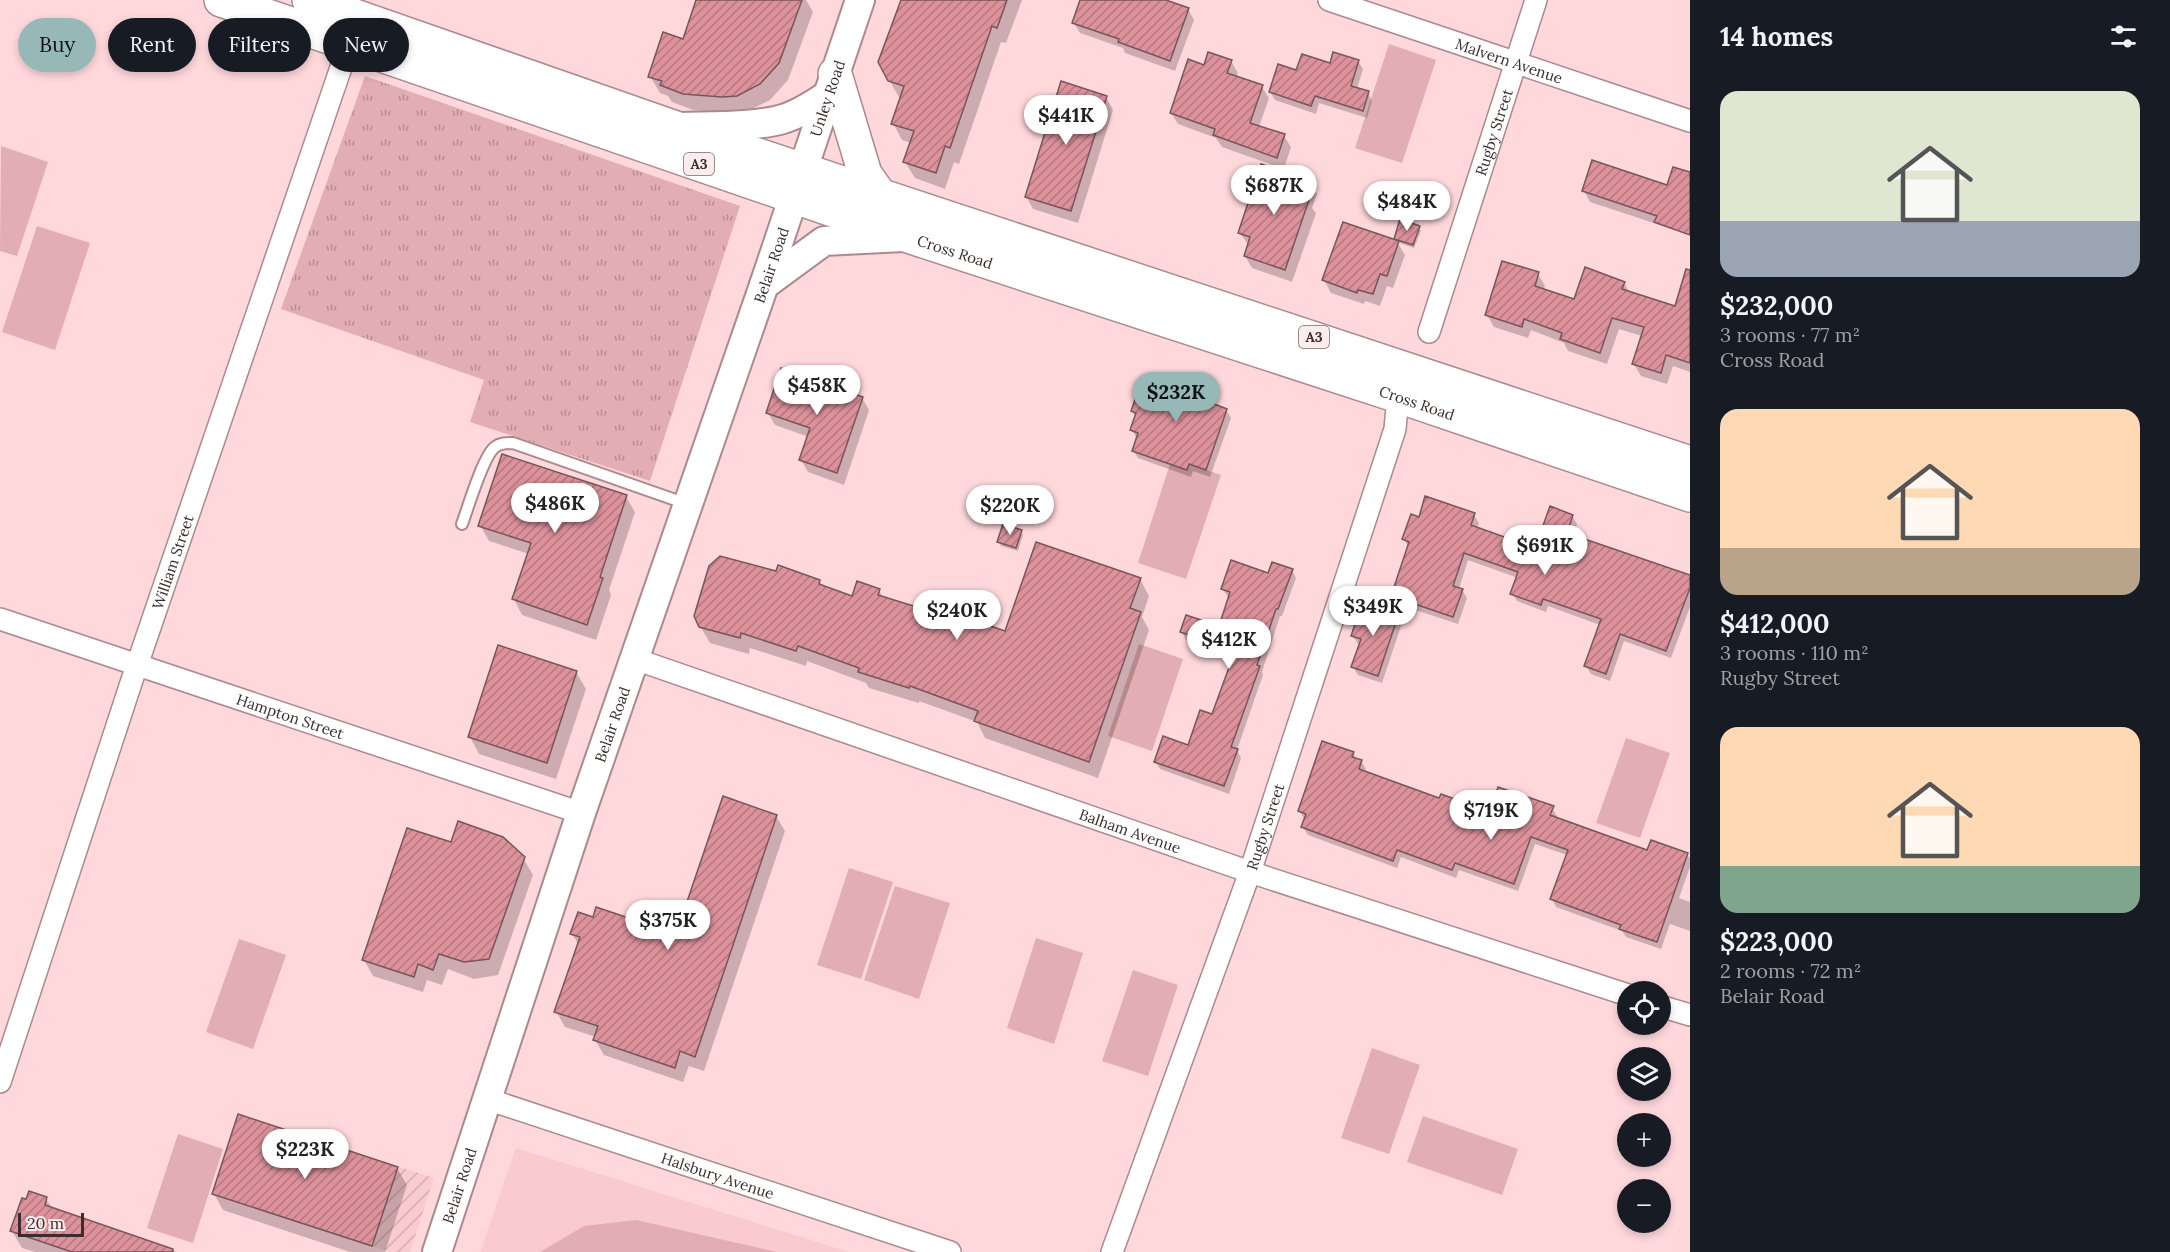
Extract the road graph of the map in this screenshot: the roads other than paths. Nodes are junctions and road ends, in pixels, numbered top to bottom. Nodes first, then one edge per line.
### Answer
1 (222, 0) edge
2 (309, 0) edge
3 (860, 0) edge
4 (1329, 0) edge
5 (1536, 0) edge
6 (323, 35) edge
7 (409, 63) edge
8 (1515, 63) junction
9 (339, 72) edge
10 (832, 84) junction
11 (1690, 121) edge
12 (676, 128) junction
13 (799, 183) junction
14 (879, 194) junction
15 (911, 237) junction
16 (764, 285) junction
17 (1430, 332) dead end
18 (1398, 396) junction
19 (1690, 463) edge
20 (1690, 495) edge
21 (688, 504) junction
22 (462, 524) dead end
23 (0, 619) edge
24 (634, 659) junction
25 (137, 665) junction
26 (581, 813) junction
27 (1250, 872) junction
28 (1617, 991) edge
29 (1671, 1010) edge
30 (1690, 1016) edge
31 (0, 1082) edge
32 (487, 1099) junction
33 (437, 1252) edge
34 (950, 1252) edge
35 (1112, 1252) edge

1 - 6 highway, Cross Road / A3
2 - 12 highway, Cross Road / A3
3 - 10 main road, Unley Road
4 - 8 street, Malvern Avenue
5 - 8 street, Rugby Street
7 - 13 highway, Cross Road / A3
8 - 11 street, Malvern Avenue
8 - 17 street, Rugby Street
9 - 25 street, William Street
10 - 12 main road
10 - 13 main road, Unley Road
10 - 14 highway
12 - 13 highway, Cross Road / A3
13 - 14 highway, Cross Road / A3
13 - 15 highway, Cross Road / A3
13 - 16 main road, Belair Road
14 - 19 highway, Cross Road / A3
15 - 16 main road
15 - 18 highway, Cross Road / A3
16 - 21 main road, Belair Road
18 - 20 highway, Cross Road / A3
18 - 27 street, Rugby Street
21 - 22 lane
21 - 24 main road, Belair Road
23 - 25 street, Hampton Street
24 - 26 main road, Belair Road
24 - 27 street, Balham Avenue
25 - 26 street, Hampton Street
25 - 31 street, William Street
26 - 32 main road, Belair Road
27 - 28 street, Balham Avenue
27 - 35 street, Rugby Street
29 - 30 street
32 - 33 main road, Belair Road
32 - 34 street, Halsbury Avenue

